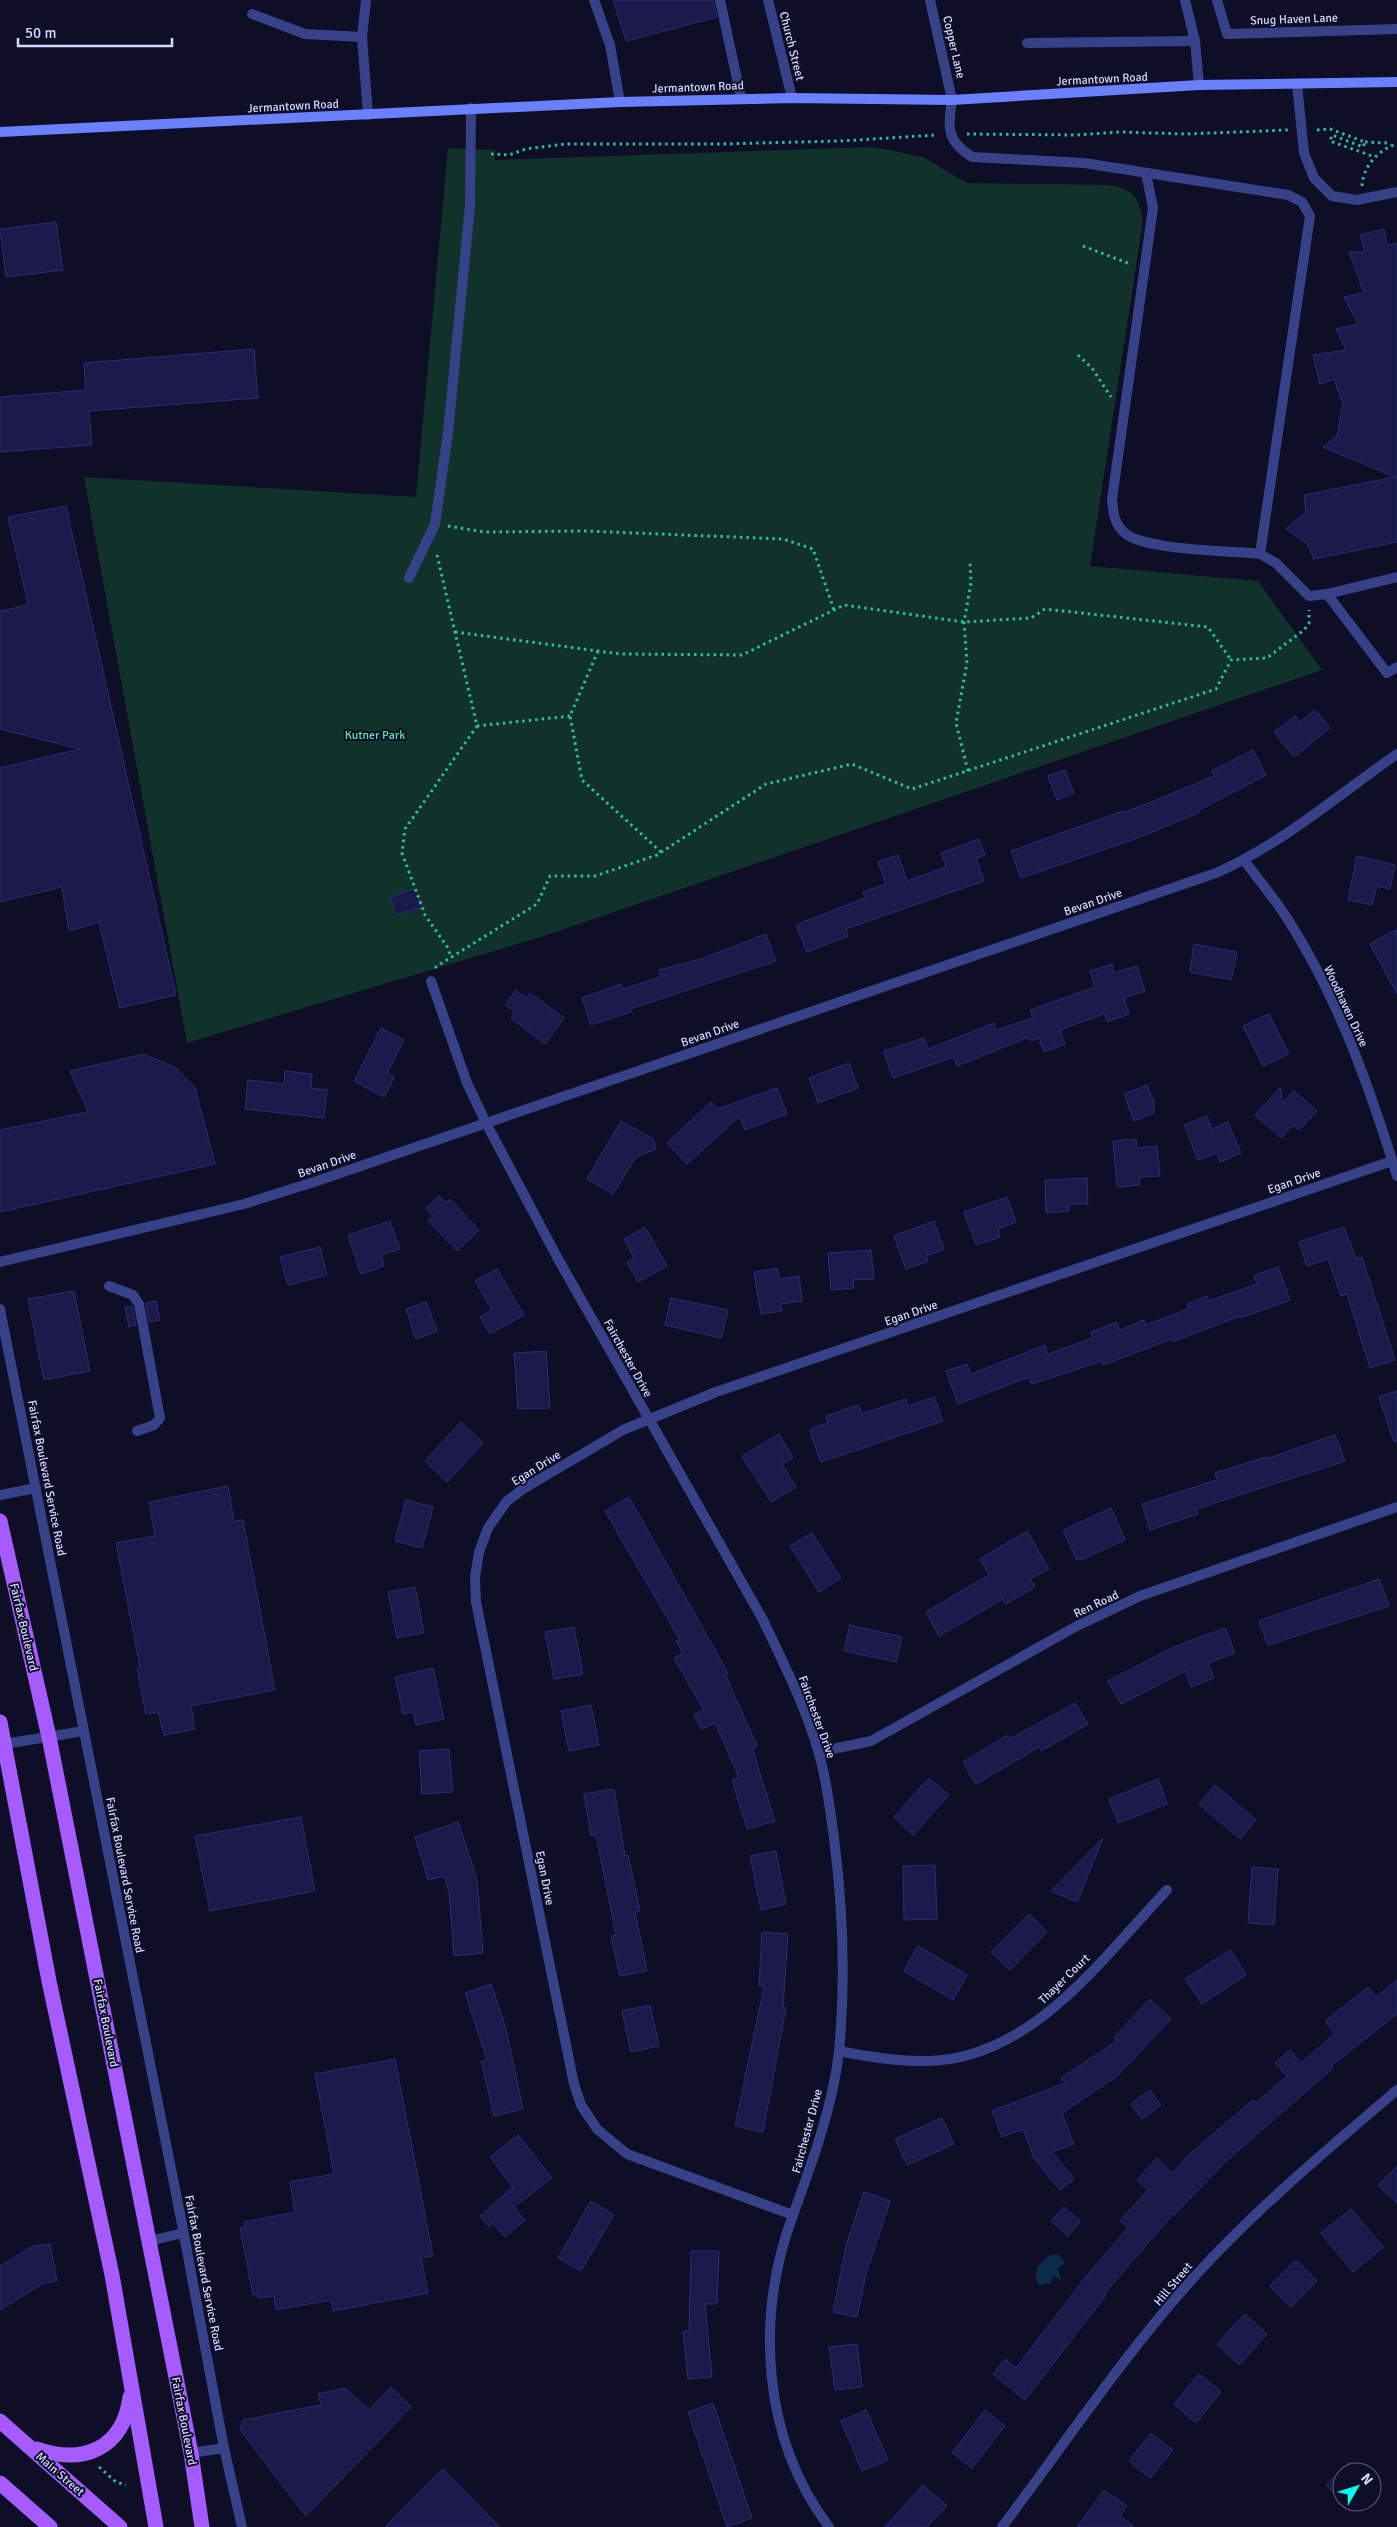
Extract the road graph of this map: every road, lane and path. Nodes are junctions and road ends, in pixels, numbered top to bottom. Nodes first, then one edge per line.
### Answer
1 (366, 0) edge
2 (594, 0) edge
3 (720, 0) edge
4 (768, 0) edge
5 (930, 0) edge
6 (1185, 0) edge
7 (1217, 0) edge
8 (252, 14) dead end
9 (1397, 29) edge
10 (362, 37) junction
11 (1195, 41) junction
12 (1027, 43) dead end
13 (1397, 82) edge
14 (1297, 84) junction
15 (1199, 85) junction
16 (741, 98) junction
17 (792, 98) junction
18 (952, 100) junction
19 (620, 102) junction
20 (471, 108) junction
21 (368, 114) junction
22 (1302, 130) junction
23 (0, 132) edge
24 (950, 134) junction
25 (1364, 142) junction
26 (1397, 144) edge
27 (1391, 145) junction
28 (491, 154) dead end
29 (1375, 157) junction
30 (1146, 173) junction
31 (1397, 192) edge
32 (1362, 199) junction
33 (1083, 246) dead end
34 (1130, 268) dead end
35 (1078, 355) dead end
36 (1113, 389) dead end
37 (433, 528) junction
38 (1260, 554) junction
39 (970, 562) dead end
40 (1397, 577) edge
41 (409, 578) dead end
42 (1327, 594) junction
43 (1309, 596) junction
44 (834, 610) junction
45 (964, 622) junction
46 (455, 632) junction
47 (598, 650) junction
48 (1231, 660) junction
49 (1397, 667) edge
50 (570, 716) junction
51 (477, 726) junction
52 (1397, 754) edge
53 (968, 771) junction
54 (661, 852) junction
55 (1244, 860) junction
56 (452, 958) junction
57 (431, 981) joint
58 (486, 1123) junction
59 (1392, 1161) junction
60 (1397, 1176) edge
61 (0, 1262) edge
62 (109, 1286) dead end
63 (0, 1309) edge
64 (649, 1420) junction
65 (136, 1431) dead end
66 (36, 1488) junction
67 (0, 1495) edge
68 (1397, 1506) edge
69 (0, 1522) edge
70 (0, 1722) edge
71 (84, 1731) junction
72 (49, 1737) junction
73 (2, 1744) edge
74 (819, 1752) junction
75 (1167, 1890) dead end
76 (839, 2051) junction
77 (1397, 2090) edge
78 (793, 2215) junction
79 (183, 2233) junction
80 (149, 2242) junction
81 (132, 2389) junction
82 (0, 2422) edge
83 (28, 2446) junction
84 (224, 2448) junction
85 (191, 2453) junction
86 (96, 2463) dead end
87 (0, 2483) edge
88 (126, 2484) dead end
89 (50, 2527) edge
90 (120, 2527) edge
91 (156, 2527) edge
92 (202, 2527) edge
93 (242, 2527) edge
94 (829, 2527) edge
95 (1002, 2527) edge

1 - 10 street
2 - 19 street
3 - 16 street
4 - 17 street, Church Street
5 - 18 street, Copper Lane
6 - 11 street
7 - 9 street, Snug Haven Lane
8 - 10 street
10 - 21 street
11 - 12 street
11 - 15 street
13 - 14 main road, Jermantown Road
14 - 15 main road, Jermantown Road
14 - 22 street
15 - 18 main road, Jermantown Road
16 - 17 main road, Jermantown Road
16 - 19 main road, Jermantown Road
17 - 18 main road, Jermantown Road
18 - 24 street
19 - 20 main road, Jermantown Road
20 - 21 main road, Jermantown Road
20 - 37 street
21 - 23 main road, Jermantown Road
22 - 24 path
22 - 25 path
22 - 32 street
24 - 28 path
24 - 30 street
25 - 27 path
25 - 29 path
26 - 27 path
27 - 29 path
29 - 32 path
30 - 38 street
30 - 38 street
31 - 32 street
33 - 34 path
35 - 36 path
37 - 41 street
37 - 44 path
37 - 46 path
38 - 43 street
39 - 45 path
40 - 42 street
42 - 43 street
42 - 49 street
43 - 48 path
44 - 45 path
44 - 47 path
45 - 48 path
45 - 53 path
46 - 47 path
46 - 51 path
47 - 50 path
48 - 53 path
50 - 51 path
50 - 54 path
51 - 56 path
52 - 55 street, Bevan Drive
53 - 54 path
54 - 56 path
55 - 58 street, Bevan Drive
55 - 59 street, Woodhaven Drive
56 - 57 path
57 - 58 street, Fairchester Drive
58 - 61 street, Bevan Drive
58 - 64 street, Fairchester Drive
59 - 60 street, Woodhaven Drive
59 - 64 street, Egan Drive
62 - 65 street
63 - 66 street, Fairfax Boulevard Service Road
64 - 74 street, Fairchester Drive
64 - 78 street, Egan Drive
66 - 67 street
66 - 71 street, Fairfax Boulevard Service Road
68 - 74 street, Ren Road
69 - 72 main road, Fairfax Boulevard
70 - 73 main road
71 - 72 street
71 - 79 street, Fairfax Boulevard Service Road
72 - 73 street
72 - 80 main road, Fairfax Boulevard
73 - 81 main road
74 - 76 street, Fairchester Drive
75 - 76 street, Thayer Court
76 - 78 street, Fairchester Drive
77 - 95 street, Hill Street
78 - 94 street, Fairchester Drive
79 - 80 street
79 - 84 street, Fairfax Boulevard Service Road
80 - 85 main road, Fairfax Boulevard
81 - 83 main road
81 - 91 main road
82 - 83 main road, Main Street
83 - 90 main road, Main Street
84 - 85 street
84 - 93 street, Fairfax Boulevard Service Road
85 - 92 main road, Fairfax Boulevard
86 - 88 path
87 - 89 main road

